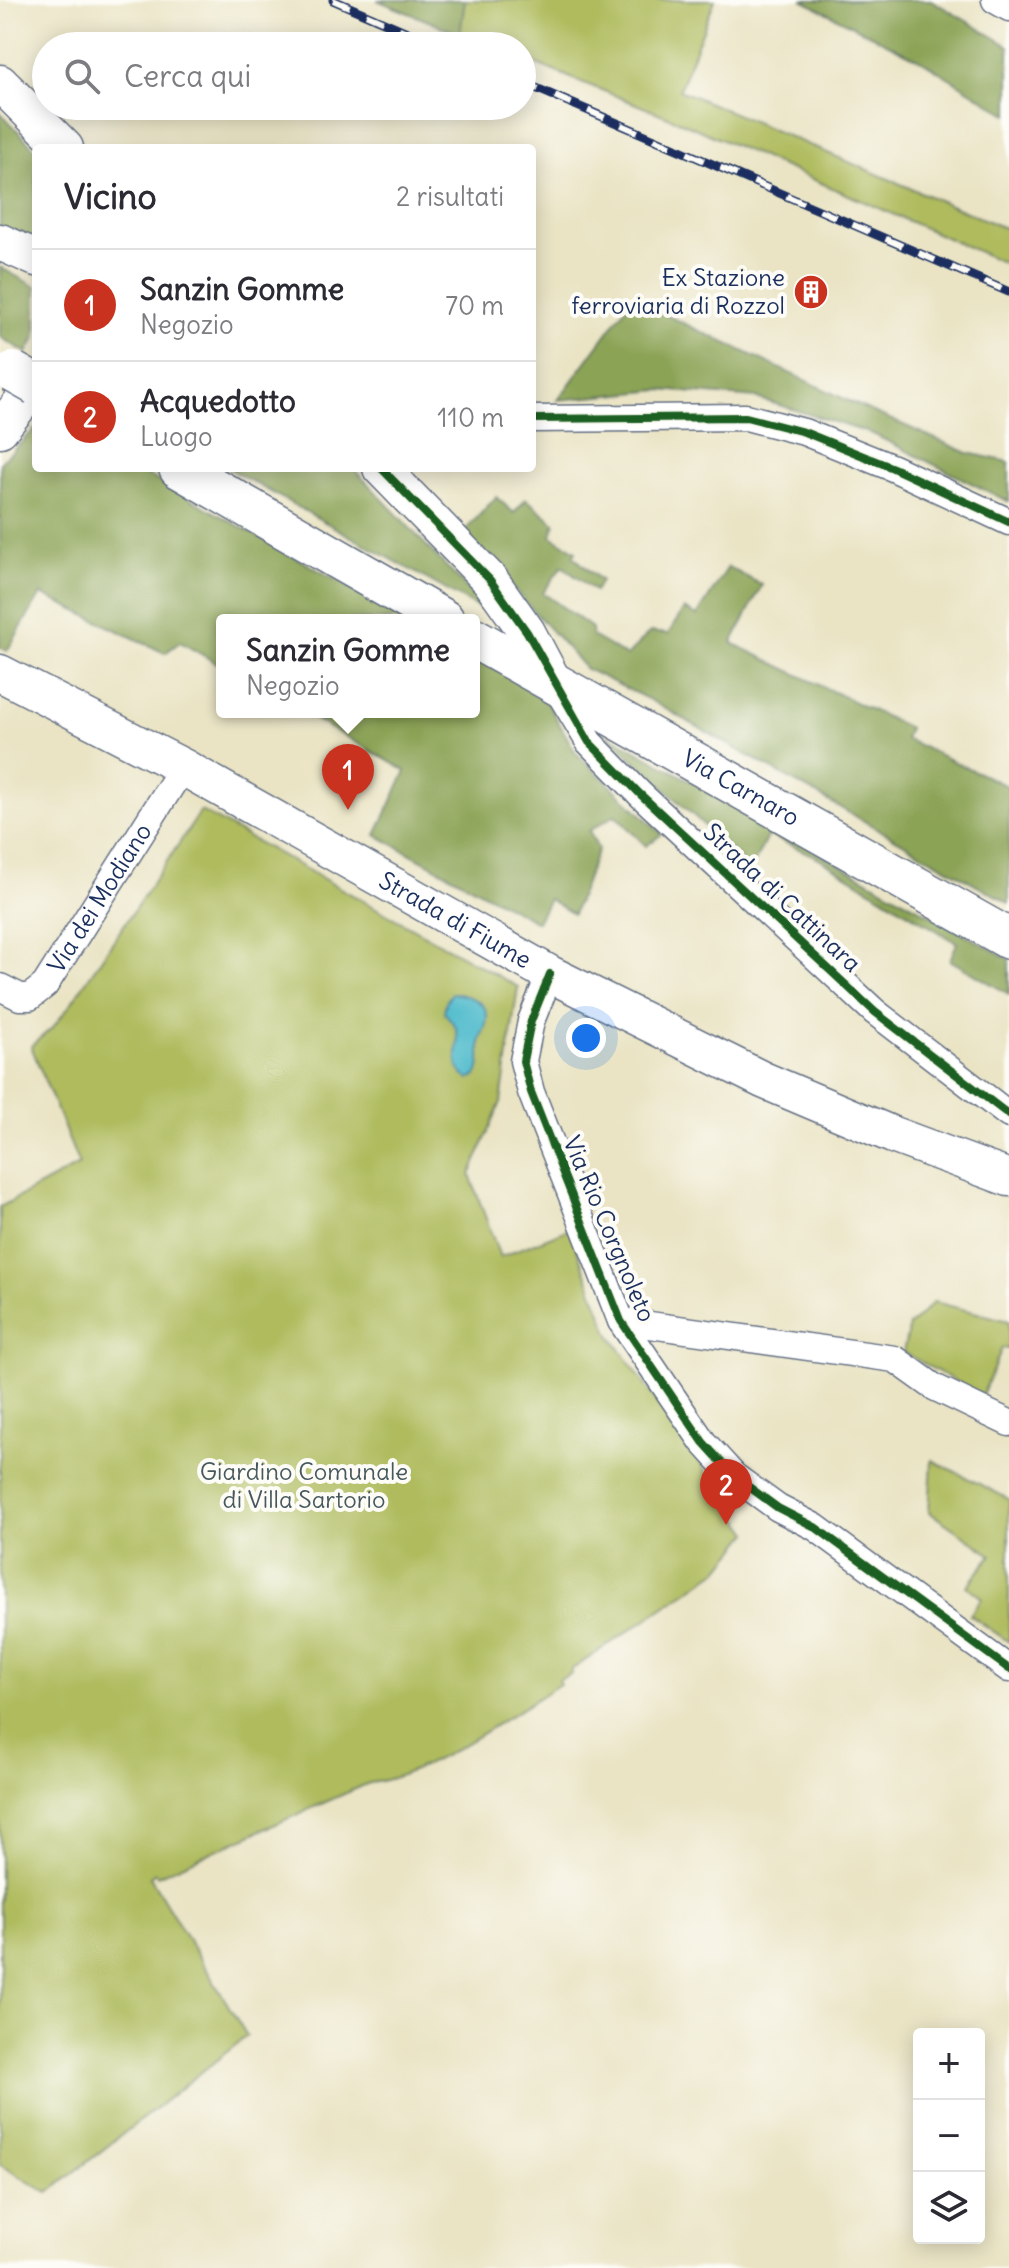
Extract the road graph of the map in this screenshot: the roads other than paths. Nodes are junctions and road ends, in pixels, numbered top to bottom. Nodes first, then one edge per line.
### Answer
1 (995, 0) edge
2 (1009, 8) edge
3 (0, 83) edge
4 (32, 115) edge
5 (37, 120) edge
6 (61, 144) edge
7 (0, 242) edge
8 (32, 256) edge
9 (16, 374) edge
10 (536, 419) edge
11 (0, 429) edge
12 (186, 472) edge
13 (385, 472) edge
14 (1009, 522) edge
15 (434, 614) edge
16 (480, 641) edge
17 (0, 673) edge
18 (554, 683) junction
19 (183, 767) junction
20 (1009, 939) edge
21 (550, 974) junction
22 (0, 987) edge
23 (1009, 1115) edge
24 (1009, 1178) edge
25 (621, 1321) junction
26 (1009, 1423) edge
27 (1009, 1669) edge

1 - 2 street
3 - 4 main road
5 - 6 main road
7 - 8 main road
9 - 11 main road
10 - 14 street
12 - 15 main road
13 - 18 main road
16 - 18 main road, Via Carnaro
17 - 19 main road, Strada di Fiume
18 - 20 main road, Via Carnaro
18 - 23 street, Strada di Cattinara
19 - 21 main road, Strada di Fiume
19 - 22 street, Via dei Modiano
21 - 24 main road, Strada di Fiume
21 - 25 street, Via Rio Corgnoleto
25 - 26 street
25 - 27 street, Via Rio Corgnoleto

